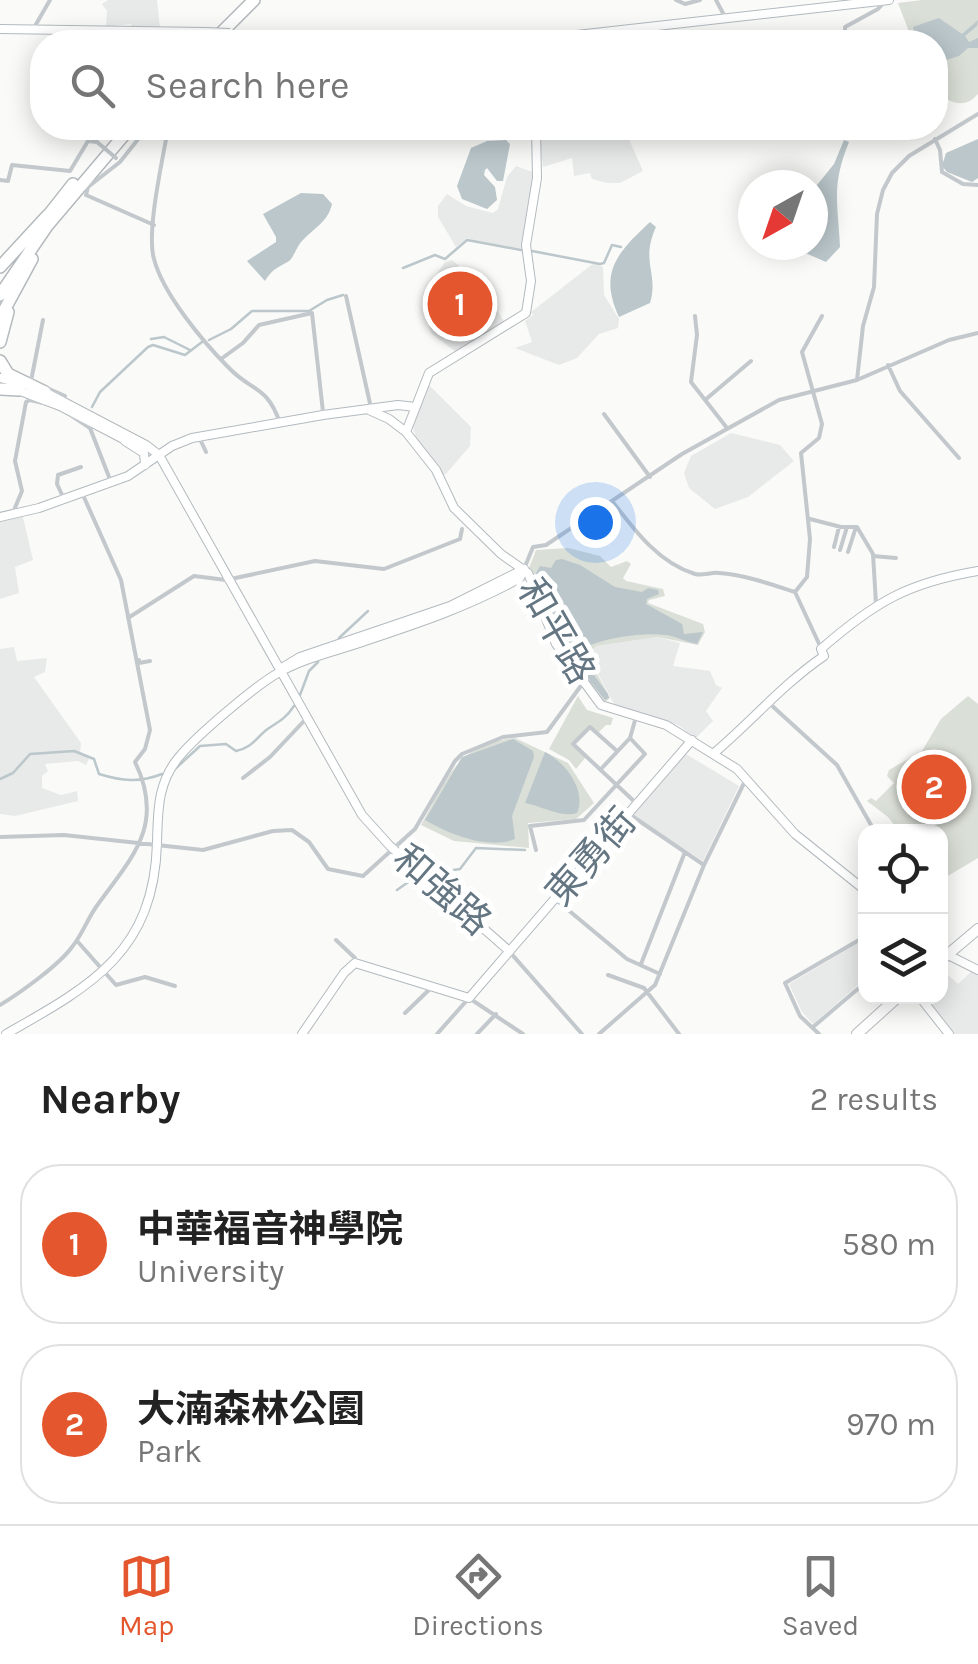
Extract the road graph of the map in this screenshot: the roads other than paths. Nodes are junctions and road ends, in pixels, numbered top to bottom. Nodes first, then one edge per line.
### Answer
1 (50, 0) edge
2 (246, 0) edge
3 (254, 0) edge
4 (676, 0) edge
5 (700, 0) edge
6 (852, 0) edge
7 (887, 0) edge
8 (721, 5) edge
9 (0, 30) edge
10 (34, 30) edge
11 (214, 30) edge
12 (216, 30) edge
13 (586, 30) edge
14 (621, 30) edge
15 (845, 30) edge
16 (30, 31) edge
17 (978, 114) edge
18 (948, 131) edge
19 (111, 140) edge
20 (119, 140) edge
21 (136, 140) edge
22 (166, 140) edge
23 (536, 140) edge
24 (934, 140) edge
25 (935, 140) edge
26 (118, 160) junction
27 (0, 180) edge
28 (978, 185) edge
29 (57, 211) junction
30 (154, 225) junction
31 (24, 241) junction
32 (30, 263) junction
33 (0, 267) edge
34 (0, 275) edge
35 (0, 285) edge
36 (0, 295) edge
37 (346, 296) dead end
38 (695, 316) dead end
39 (822, 316) dead end
40 (0, 317) edge
41 (43, 320) dead end
42 (978, 333) edge
43 (0, 342) edge
44 (221, 359) junction
45 (0, 361) edge
46 (751, 361) dead end
47 (888, 365) junction
48 (858, 380) junction
49 (0, 384) edge
50 (20, 390) joint
51 (44, 392) junction
52 (813, 392) junction
53 (704, 400) junction
54 (60, 405) junction
55 (415, 407) junction
56 (370, 410) junction
57 (604, 414) dead end
58 (323, 415) junction
59 (280, 424) junction
60 (727, 428) junction
61 (406, 432) junction
62 (199, 437) junction
63 (121, 438) junction
64 (206, 452) dead end
65 (160, 454) junction
66 (959, 458) dead end
67 (144, 466) junction
68 (81, 467) dead end
69 (650, 476) junction
70 (110, 482) junction
71 (81, 492) junction
72 (64, 499) junction
73 (614, 502) junction
74 (12, 515) junction
75 (0, 517) edge
76 (809, 518) junction
77 (843, 527) junction
78 (856, 527) junction
79 (462, 528) dead end
80 (837, 548) dead end
81 (848, 552) dead end
82 (873, 556) junction
83 (896, 558) dead end
84 (524, 569) junction
85 (978, 571) edge
86 (228, 579) junction
87 (795, 592) junction
88 (876, 604) junction
89 (128, 618) junction
90 (822, 652) junction
91 (138, 655) dead end
92 (150, 661) dead end
93 (280, 671) junction
94 (584, 682) junction
95 (769, 704) junction
96 (636, 717) junction
97 (306, 719) junction
98 (630, 738) junction
99 (692, 740) junction
100 (617, 751) junction
101 (713, 754) junction
102 (601, 769) junction
103 (243, 778) dead end
104 (746, 779) junction
105 (616, 784) junction
106 (637, 804) junction
107 (628, 814) junction
108 (870, 824) edge
109 (0, 836) edge
110 (139, 843) junction
111 (157, 846) junction
112 (536, 850) dead end
113 (393, 851) junction
114 (685, 852) junction
115 (704, 865) junction
116 (858, 885) edge
117 (554, 899) junction
118 (978, 928) edge
119 (336, 940) dead end
120 (77, 941) junction
121 (858, 941) edge
122 (508, 950) junction
123 (948, 951) edge
124 (948, 958) edge
125 (356, 964) junction
126 (641, 966) junction
127 (978, 970) edge
128 (104, 972) junction
129 (660, 974) junction
130 (608, 975) dead end
131 (175, 986) dead end
132 (432, 987) junction
133 (858, 989) edge
134 (648, 992) junction
135 (469, 998) junction
136 (890, 1004) edge
137 (925, 1004) edge
138 (0, 1005) edge
139 (405, 1012) dead end
140 (496, 1014) junction
141 (813, 1028) junction
142 (520, 1033) edge
143 (6, 1034) edge
144 (302, 1034) edge
145 (437, 1034) edge
146 (477, 1034) edge
147 (582, 1034) edge
148 (599, 1034) edge
149 (679, 1034) edge
150 (819, 1034) edge
151 (857, 1034) edge
152 (950, 1034) edge

1 - 10 street
2 - 11 highway
3 - 12 highway
4 - 5 street
6 - 8 street
7 - 14 street
7 - 15 street
8 - 13 street
9 - 16 street
17 - 18 street
19 - 29 highway
20 - 29 highway
21 - 26 street
22 - 30 street
23 - 55 street
24 - 48 street
25 - 28 street
26 - 27 street, bridge
26 - 30 street
29 - 31 highway
29 - 32 highway
29 - 35 highway
29 - 36 highway
30 - 44 street
31 - 33 highway
31 - 34 highway
32 - 40 highway
32 - 43 highway
37 - 56 street
38 - 53 street
39 - 52 street
41 - 54 street
42 - 47 street
44 - 58 street
44 - 59 street
45 - 51 highway
46 - 53 street
47 - 48 street
47 - 66 street
48 - 52 street
49 - 50 highway
49 - 51 street
50 - 54 street
51 - 54 street
52 - 60 street
52 - 76 street
53 - 60 street
54 - 63 street
54 - 65 street
54 - 70 street
54 - 74 street
55 - 56 street
55 - 61 street
56 - 58 street
56 - 61 street, 和平路
57 - 69 street
58 - 59 street
59 - 62 street
60 - 69 street
61 - 84 street, 和平路
62 - 64 street
62 - 65 street
63 - 65 street
63 - 67 street
65 - 67 street
65 - 86 street, 和強路
67 - 70 street
68 - 72 street
69 - 73 street
70 - 71 street
71 - 72 street
71 - 89 street
72 - 74 street
73 - 84 street
73 - 87 street
74 - 75 street
76 - 77 street
76 - 87 street
77 - 78 street
77 - 80 street
78 - 81 street
78 - 82 street
79 - 86 street
82 - 83 street
82 - 88 street
84 - 93 street
84 - 94 street, 和平路
85 - 88 street
86 - 89 street
86 - 93 street, 和強路
87 - 90 street
88 - 90 street
89 - 110 street
90 - 95 street
91 - 92 street
93 - 97 street, 和強路
93 - 111 street
94 - 96 street, 和平路
94 - 113 street
95 - 101 street
95 - 108 street
96 - 98 street
96 - 99 street, 和平路
97 - 103 street
97 - 113 street, 和強路
98 - 100 street
98 - 105 street
99 - 101 street, 和平路
99 - 106 street, 東勇街
100 - 102 street
100 - 102 street
101 - 104 street, 和平路
102 - 105 street
104 - 115 street
104 - 116 street, 和平路
105 - 106 street
105 - 112 street
106 - 107 street, 東勇街
107 - 114 street
107 - 117 street, 東勇街
109 - 110 street
110 - 111 street
110 - 120 street
111 - 113 street
111 - 128 street
113 - 122 street, 和強路
114 - 115 street
114 - 126 street
115 - 129 street
117 - 122 street, 東勇街
117 - 126 street
118 - 123 main road
119 - 125 street
120 - 128 street
120 - 138 street
121 - 141 street
122 - 135 street, 東勇街
122 - 147 street
124 - 127 street
125 - 132 street
125 - 144 street
126 - 129 street
128 - 131 street
128 - 143 street
129 - 134 street
130 - 134 street
132 - 135 street
132 - 139 street
133 - 141 street
134 - 148 street
134 - 149 street
135 - 140 street
135 - 145 street
136 - 151 main road
137 - 152 street
140 - 142 street
140 - 146 street
141 - 150 street

